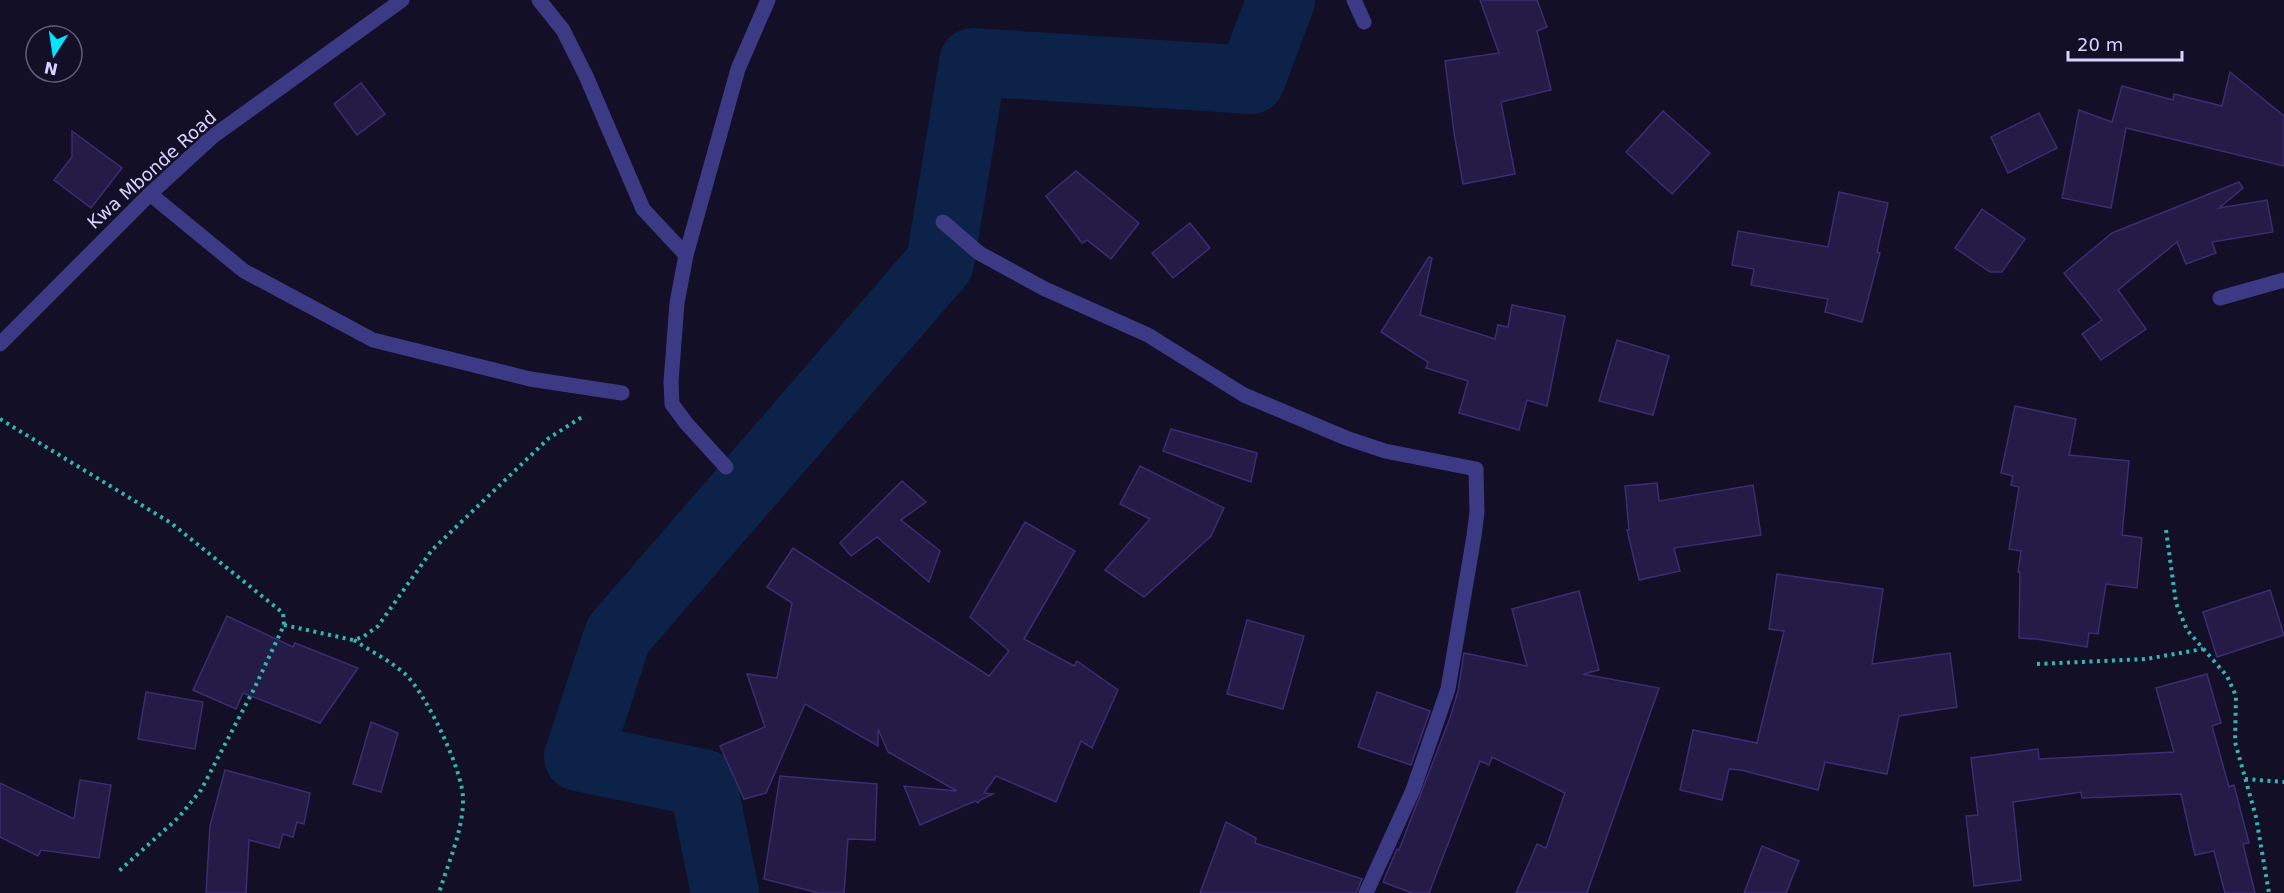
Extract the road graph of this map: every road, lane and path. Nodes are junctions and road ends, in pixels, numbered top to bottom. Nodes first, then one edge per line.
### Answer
1 (402, 0) edge
2 (539, 0) edge
3 (768, 0) edge
4 (1354, 0) edge
5 (1364, 22) dead end
6 (150, 194) junction
7 (943, 222) dead end
8 (686, 255) junction
9 (2284, 280) edge
10 (2220, 298) dead end
11 (0, 344) edge
12 (622, 393) joint
13 (0, 419) edge
14 (726, 467) dead end
15 (2166, 530) dead end
16 (284, 625) junction
17 (353, 640) junction
18 (2203, 648) junction
19 (2037, 664) dead end
20 (2245, 778) junction
21 (2284, 782) edge
22 (119, 871) dead end
23 (439, 893) edge
24 (1366, 893) edge
25 (2269, 893) edge

1 - 6 street, Kwa Mbonde Road
2 - 8 street
3 - 8 street
4 - 5 street
6 - 11 street, Kwa Mbonde Road
6 - 12 street
7 - 24 street
8 - 14 street
9 - 10 street
12 - 17 path
13 - 16 path
15 - 18 path
16 - 17 path
16 - 22 path
17 - 23 path
18 - 19 path
18 - 20 path
20 - 21 path
20 - 25 path

